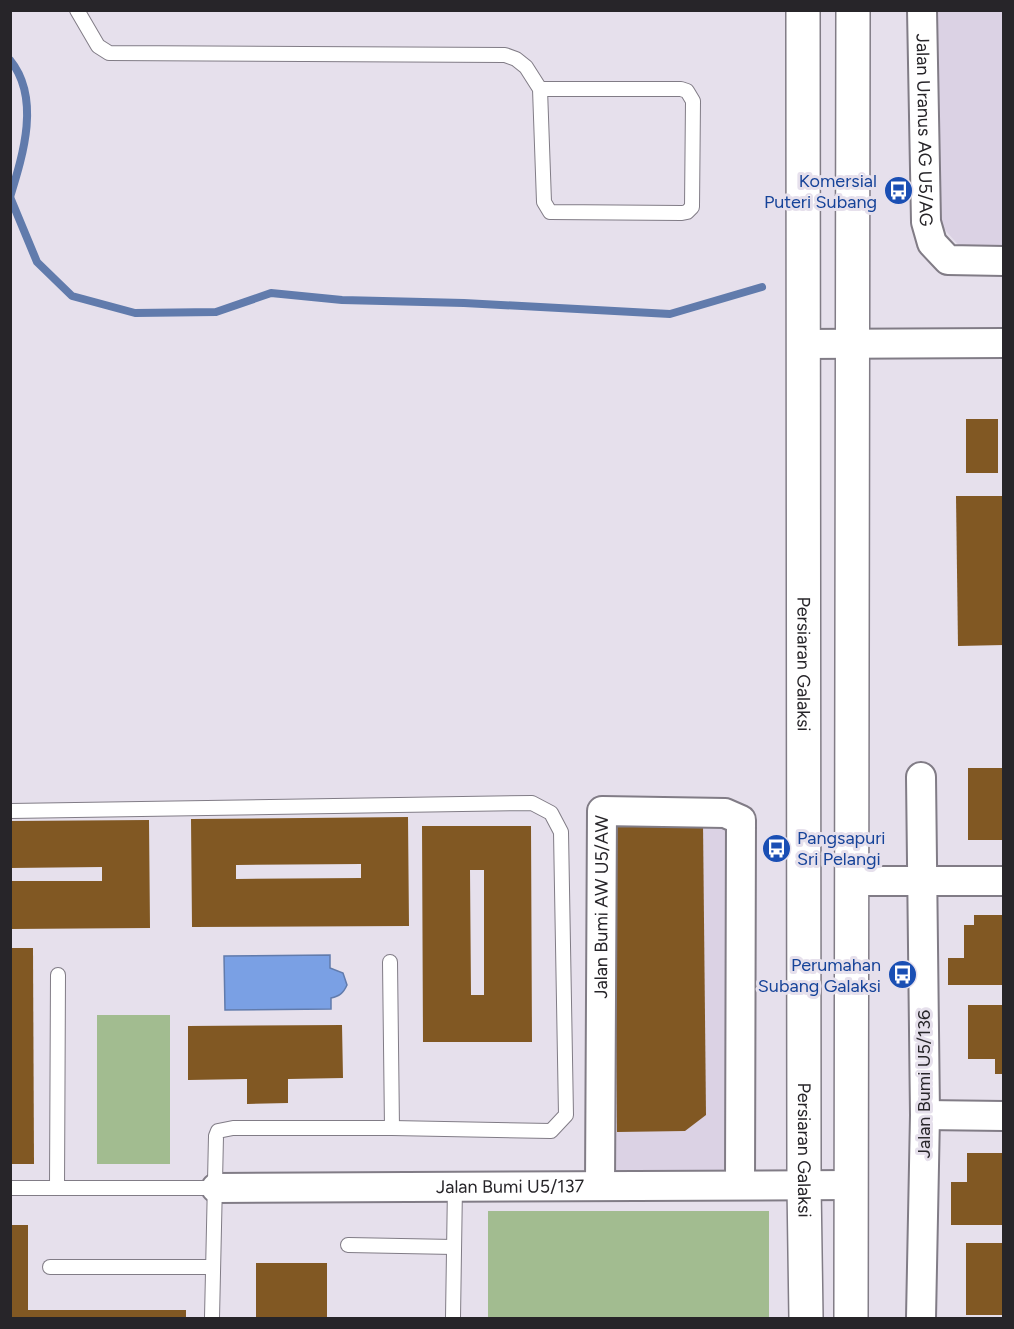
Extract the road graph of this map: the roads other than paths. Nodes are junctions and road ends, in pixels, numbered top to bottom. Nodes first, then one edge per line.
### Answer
1 (77, 10) edge
2 (803, 10) edge
3 (853, 10) edge
4 (922, 10) edge
5 (540, 89) junction
6 (1004, 261) edge
7 (1004, 343) edge
8 (802, 344) junction
9 (854, 344) junction
10 (921, 777) dead end
11 (10, 811) edge
12 (851, 881) junction
13 (923, 881) junction
14 (1004, 881) edge
15 (390, 962) dead end
16 (58, 975) dead end
17 (925, 1116) junction
18 (1004, 1116) edge
19 (392, 1128) junction
20 (600, 1185) junction
21 (740, 1185) junction
22 (804, 1185) junction
23 (850, 1185) junction
24 (455, 1186) junction
25 (10, 1188) edge
26 (57, 1188) junction
27 (216, 1188) junction
28 (348, 1245) dead end
29 (454, 1247) junction
30 (213, 1266) junction
31 (50, 1267) dead end
32 (212, 1318) edge
33 (453, 1318) edge
34 (806, 1318) edge
35 (851, 1318) edge
36 (921, 1318) edge

1 - 5 lane
2 - 8 main road, Persiaran Galaksi
3 - 9 main road
4 - 6 street, Jalan Uranus AG U5/AG
5 - 5 lane
7 - 9 street
8 - 9 street
8 - 22 main road, Persiaran Galaksi
9 - 12 main road
10 - 13 street, Jalan Bumi U5/136
11 - 19 lane
12 - 13 street
12 - 23 main road
13 - 14 street
13 - 17 street, Jalan Bumi U5/136
15 - 19 lane
16 - 26 lane
17 - 18 street
17 - 36 street, Jalan Bumi U5/136
19 - 27 lane
20 - 21 street, Jalan Bumi U5/137
20 - 21 street, Jalan Bumi AW U5/AW
20 - 24 street, Jalan Bumi U5/137
21 - 22 street, Jalan Bumi U5/137
22 - 23 street, Jalan Bumi U5/137
22 - 34 main road, Persiaran Galaksi
23 - 35 main road
24 - 27 street, Jalan Bumi U5/137
24 - 29 lane
25 - 26 lane
26 - 27 lane
27 - 30 lane
28 - 29 lane
29 - 33 lane
30 - 31 lane
30 - 32 lane

